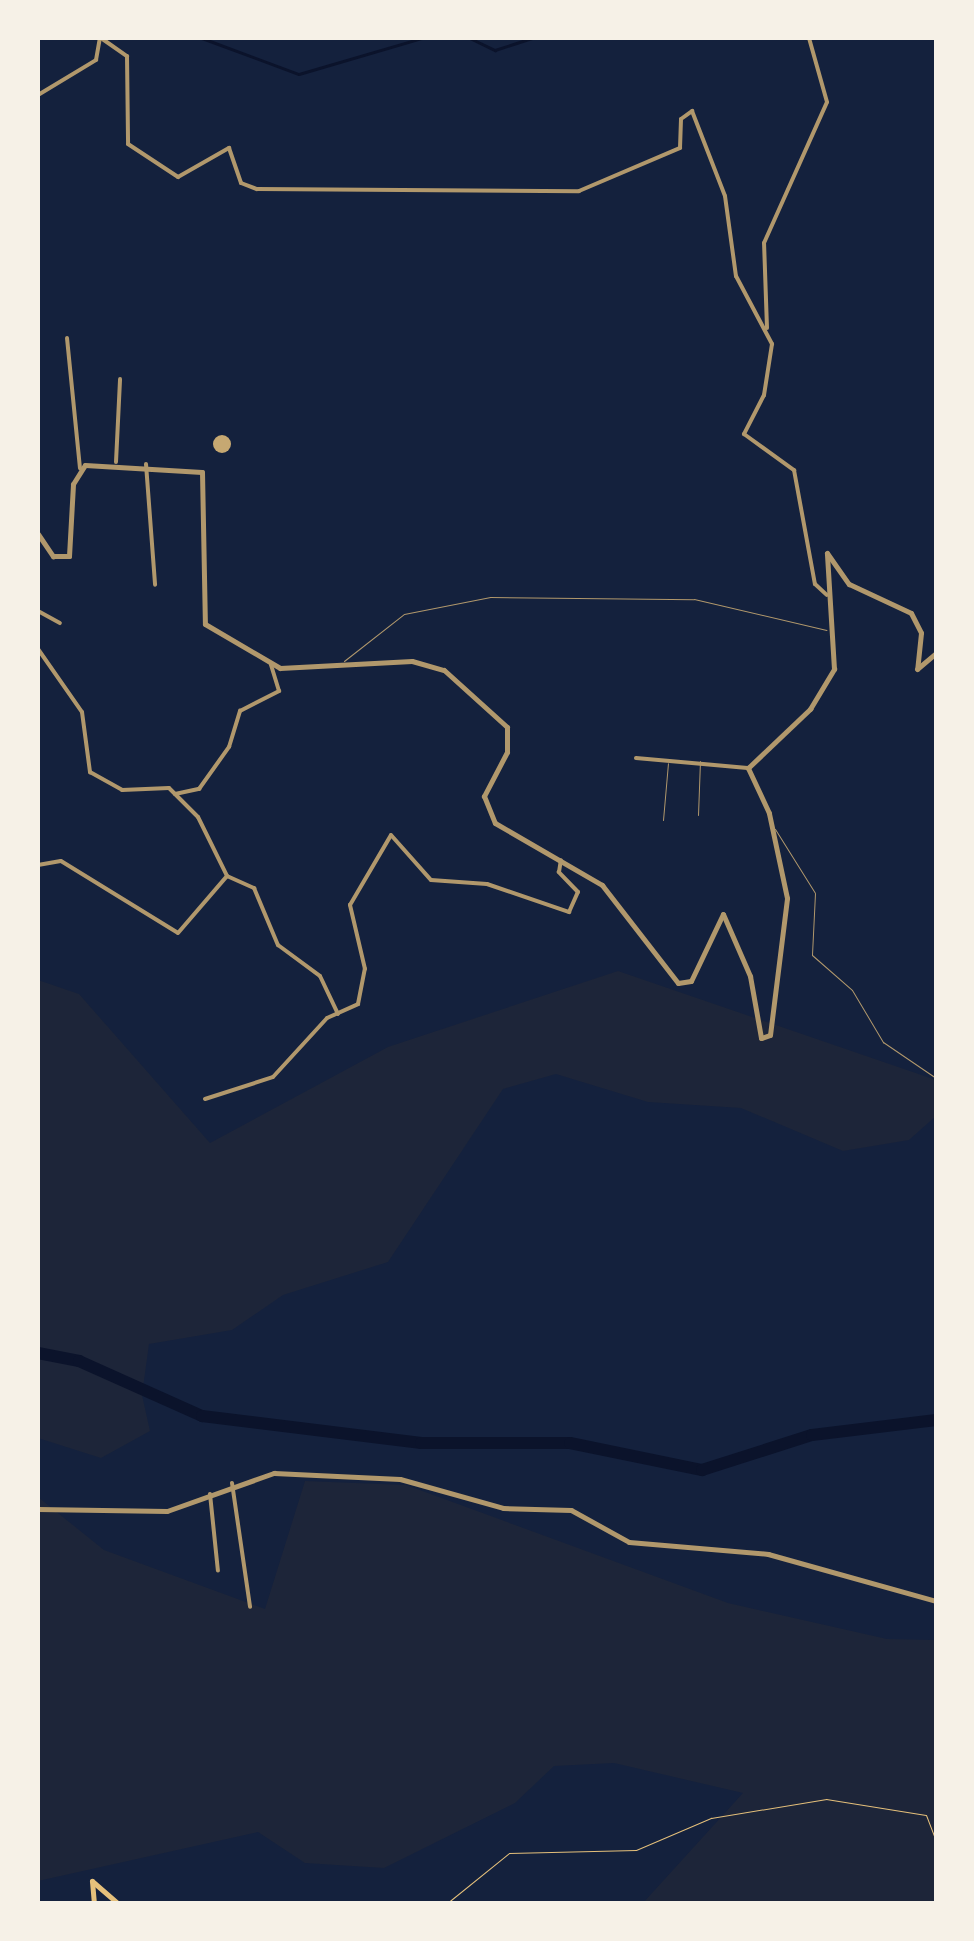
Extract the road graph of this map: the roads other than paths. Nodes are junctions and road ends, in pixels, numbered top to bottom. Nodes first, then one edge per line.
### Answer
1 (100, 38) edge
2 (809, 38) edge
3 (38, 95) edge
4 (767, 328) junction
5 (67, 338) dead end
6 (120, 379) dead end
7 (116, 462) junction
8 (146, 464) junction
9 (80, 468) junction
10 (38, 534) edge
11 (155, 585) dead end
12 (828, 596) junction
13 (38, 611) edge
14 (60, 623) dead end
15 (832, 632) junction
16 (38, 649) edge
17 (936, 652) edge
18 (271, 664) junction
19 (338, 666) junction
20 (636, 758) dead end
21 (669, 759) junction
22 (700, 760) junction
23 (748, 768) junction
24 (175, 794) junction
25 (698, 814) dead end
26 (663, 820) dead end
27 (770, 823) junction
28 (561, 860) junction
29 (38, 865) edge
30 (228, 876) junction
31 (338, 1014) junction
32 (936, 1078) edge
33 (205, 1098) dead end
34 (232, 1483) junction
35 (210, 1494) junction
36 (38, 1510) edge
37 (218, 1570) dead end
38 (936, 1601) edge
39 (250, 1607) dead end
40 (94, 1904) edge
41 (118, 1904) edge

1 - 3 street
1 - 4 street
2 - 4 street
4 - 12 street
5 - 9 street
6 - 7 street
7 - 8 street
7 - 9 street
8 - 11 street
8 - 18 street
9 - 10 street
12 - 15 street
12 - 17 street
13 - 14 street
15 - 19 lane
15 - 23 street
16 - 24 street
18 - 19 street
18 - 24 street
19 - 28 street
20 - 21 street
21 - 22 street
21 - 26 lane
22 - 23 street
22 - 25 lane
23 - 27 street
24 - 30 street
27 - 28 street
27 - 32 lane
28 - 31 street
29 - 30 street
30 - 31 street
31 - 33 street
34 - 35 street
34 - 38 street
34 - 39 street
35 - 36 street
35 - 37 street
40 - 41 main road

